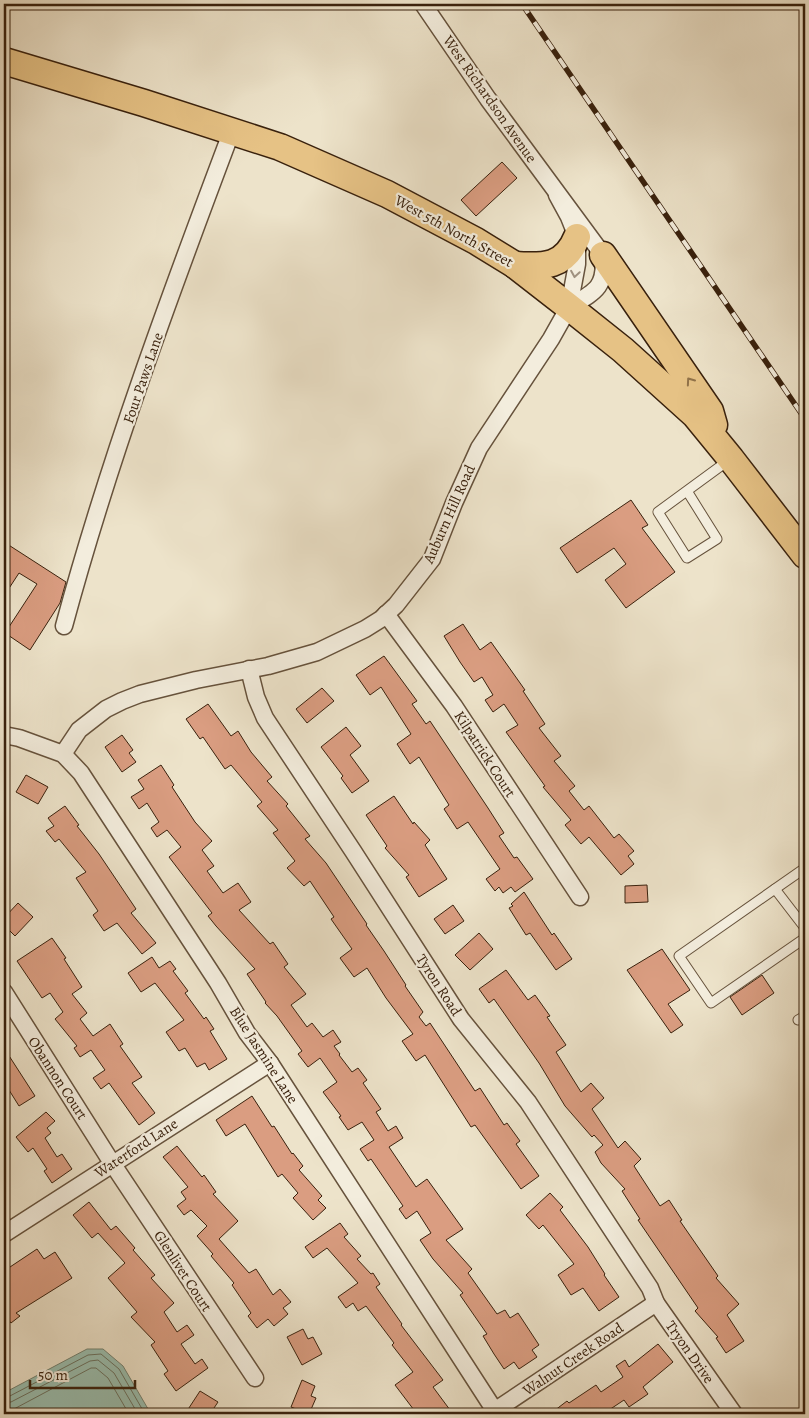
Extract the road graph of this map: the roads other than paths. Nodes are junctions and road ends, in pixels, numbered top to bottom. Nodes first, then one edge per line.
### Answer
1 (422, 4) edge
2 (4, 61) edge
3 (231, 133) junction
4 (557, 195) junction
5 (577, 237) junction
6 (603, 255) junction
7 (515, 265) junction
8 (569, 307) junction
9 (723, 450) junction
10 (687, 491) junction
11 (805, 556) edge
12 (386, 614) junction
13 (64, 626) dead end
14 (250, 669) junction
15 (4, 735) edge
16 (64, 754) junction
17 (805, 868) edge
18 (775, 889) junction
19 (580, 897) dead end
20 (805, 928) edge
21 (805, 938) edge
22 (4, 992) edge
23 (270, 1063) junction
24 (112, 1163) junction
25 (4, 1234) edge
26 (653, 1296) junction
27 (254, 1378) dead end
28 (493, 1412) edge
29 (734, 1414) edge

1 - 4 street, West Richardson Avenue
2 - 3 main road, West 5th North Street
3 - 7 main road, West 5th North Street
3 - 13 street, Four Paws Lane
4 - 5 street, West Richardson Avenue
4 - 6 street, West Richardson Avenue
5 - 7 main road
5 -> 8 street, West Richardson Avenue
6 - 8 street
9 -> 6 main road
7 - 8 main road, West 5th North Street
8 - 9 main road, West 5th North Street
8 - 12 street, Auburn Hill Road
9 - 10 lane
9 - 11 main road, West 5th North Street
10 - 10 lane
12 - 14 street, Auburn Hill Road
12 - 19 street, Kilpatrick Court
14 - 16 street, Auburn Hill Road
14 - 26 street, Tyron Road
15 - 16 street
16 - 23 street, Blue Jasmine Lane
17 - 18 lane
18 - 20 lane
18 - 21 lane
22 - 24 street, Obannon Court
23 - 24 street, Waterford Lane
23 - 28 street, Blue Jasmine Lane
24 - 25 street, Waterford Lane
24 - 27 street, Glenlivet Court
26 - 28 street, Walnut Creek Road
26 - 29 street, Tryon Drive

